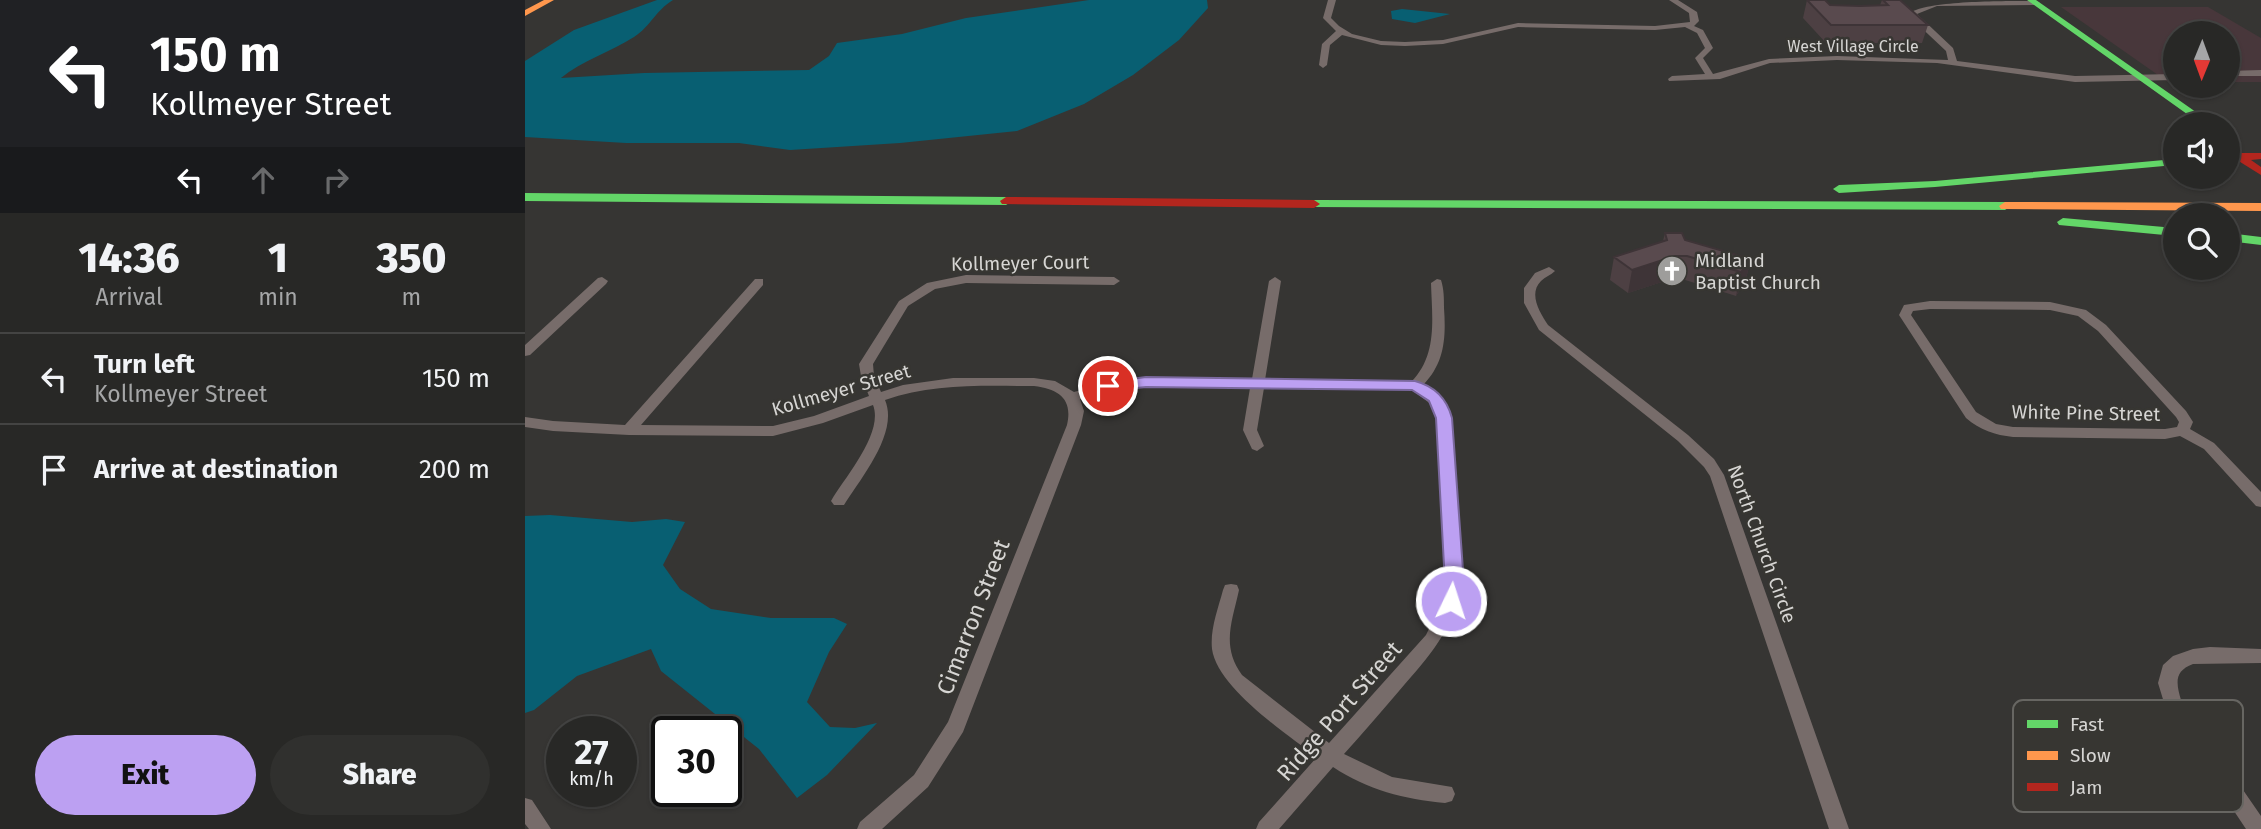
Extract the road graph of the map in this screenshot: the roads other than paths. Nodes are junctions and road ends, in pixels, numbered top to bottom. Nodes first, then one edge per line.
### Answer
1 (550, 0) edge
2 (1332, 0) edge
3 (1673, 0) edge
4 (2033, 2) edge
5 (525, 13) edge
6 (1687, 26) junction
7 (1340, 32) junction
8 (1953, 62) junction
9 (1323, 65) dead end
10 (2261, 71) edge
11 (2240, 72) edge
12 (2163, 75) edge
13 (1710, 76) junction
14 (2136, 76) junction
15 (1672, 79) dead end
16 (2182, 112) edge
17 (2191, 112) edge
18 (2240, 145) edge
19 (2240, 155) edge
20 (2259, 157) edge
21 (2240, 160) edge
22 (2163, 163) edge
23 (2261, 173) edge
24 (525, 181) edge
25 (1170, 186) dead end
26 (1430, 188) dead end
27 (1791, 190) junction
28 (2092, 190) dead end
29 (525, 197) edge
30 (1761, 206) junction
31 (2261, 207) edge
32 (2163, 231) edge
33 (2240, 238) edge
34 (2261, 240) edge
35 (1549, 271) dead end
36 (603, 281) dead end
37 (1114, 281) dead end
38 (1275, 281) dead end
39 (759, 282) dead end
40 (1437, 283) dead end
41 (525, 352) edge
42 (1258, 384) junction
43 (1415, 386) junction
44 (877, 397) junction
45 (1072, 397) junction
46 (525, 422) edge
47 (629, 430) junction
48 (2182, 431) junction
49 (1257, 446) dead end
50 (839, 501) dead end
51 (2261, 502) edge
52 (1231, 590) dead end
53 (2261, 656) edge
54 (2172, 700) edge
55 (1331, 755) junction
56 (1445, 794) dead end
57 (525, 807) edge
58 (2243, 807) edge
59 (541, 829) edge
60 (867, 829) edge
61 (1266, 829) edge
62 (1839, 829) edge
63 (2258, 829) edge

1 - 5 main road
2 - 7 street
3 - 6 street
4 - 8 street
4 - 14 main road
6 - 7 street
6 - 13 street
7 - 9 street
8 - 13 street, West Village Circle
8 - 14 street, West Village Circle
10 - 11 street
12 - 14 street, West Village Circle
13 - 15 street, West Village Circle
14 - 16 main road
14 - 17 main road
18 - 20 main road
19 - 20 main road
21 - 23 main road
22 - 27 main road
24 - 25 main road
26 - 27 main road
27 - 28 main road
29 - 30 main road
30 - 31 main road
30 - 32 main road
33 - 34 main road
35 - 62 street, North Church Circle
36 - 41 street
37 - 44 street, Kollmeyer Court
38 - 42 street
39 - 47 street
40 - 43 street
42 - 43 street
42 - 45 street
42 - 49 street
43 - 55 street, Ridge Port Street
44 - 45 street, Kollmeyer Street
44 - 47 street, Kollmeyer Street
44 - 50 street, Kollmeyer Court
45 - 60 street, Cimarron Street
46 - 47 street, Kollmeyer Street
48 - 48 street, White Pine Street
48 - 51 street
52 - 55 street
53 - 54 street
55 - 56 street
55 - 61 street, Ridge Port Street
57 - 59 street
58 - 63 street

